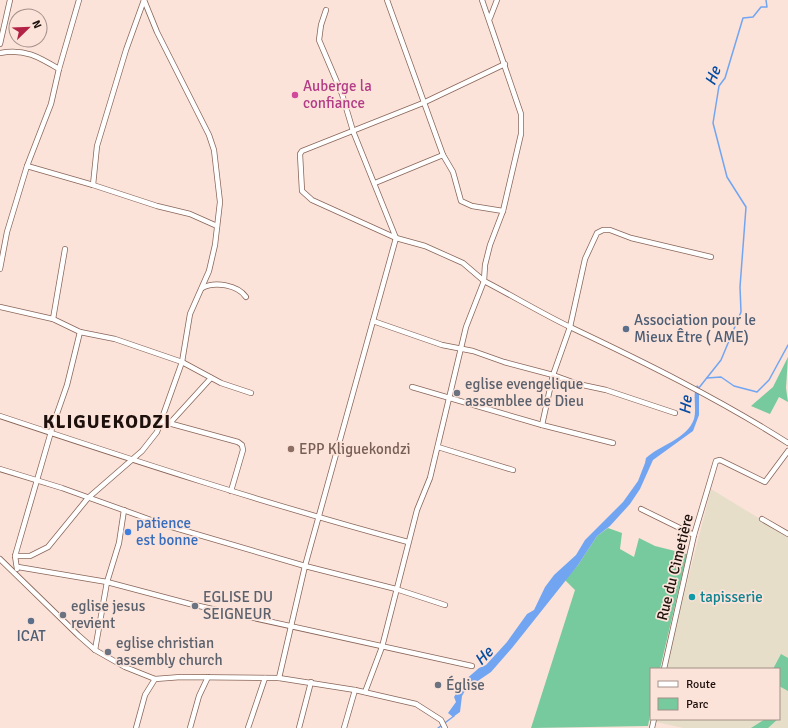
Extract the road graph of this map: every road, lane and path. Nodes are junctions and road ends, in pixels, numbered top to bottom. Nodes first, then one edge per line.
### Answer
1 (10, 0) edge
2 (79, 0) edge
3 (144, 0) edge
4 (387, 0) edge
5 (482, 0) edge
6 (497, 0) edge
7 (326, 10) dead end
8 (490, 18) junction
9 (0, 44) edge
10 (0, 53) edge
11 (505, 64) junction
12 (59, 69) junction
13 (423, 103) junction
14 (353, 131) junction
15 (443, 155) junction
16 (27, 166) junction
17 (375, 183) junction
18 (92, 185) junction
19 (503, 211) junction
20 (217, 226) junction
21 (396, 238) junction
22 (65, 249) dead end
23 (711, 257) dead end
24 (0, 269) edge
25 (484, 281) junction
26 (202, 288) junction
27 (246, 297) dead end
28 (0, 307) edge
29 (53, 320) junction
30 (373, 321) junction
31 (570, 327) junction
32 (80, 332) junction
33 (461, 349) junction
34 (182, 362) junction
35 (553, 375) junction
36 (212, 378) junction
37 (412, 387) dead end
38 (251, 393) dead end
39 (450, 397) junction
40 (676, 413) dead end
41 (0, 416) edge
42 (162, 421) junction
43 (170, 423) junction
44 (542, 425) junction
45 (50, 433) junction
46 (614, 443) dead end
47 (788, 443) edge
48 (438, 447) junction
49 (788, 451) edge
50 (131, 460) junction
51 (0, 469) edge
52 (513, 470) dead end
53 (36, 479) junction
54 (231, 491) junction
55 (88, 498) junction
56 (641, 509) dead end
57 (124, 510) junction
58 (319, 518) junction
59 (762, 519) dead end
60 (788, 534) edge
61 (694, 535) junction
62 (408, 542) junction
63 (14, 556) junction
64 (0, 559) edge
65 (305, 566) junction
66 (18, 567) junction
67 (16, 573) junction
68 (107, 582) junction
69 (396, 589) junction
70 (445, 605) dead end
71 (290, 626) junction
72 (382, 647) junction
73 (95, 650) junction
74 (472, 666) dead end
75 (664, 668) edge
76 (208, 677) junction
77 (265, 678) junction
78 (279, 678) junction
79 (156, 679) junction
80 (310, 682) junction
81 (355, 690) junction
82 (365, 692) junction
83 (445, 727) edge
84 (136, 728) edge
85 (190, 728) edge
86 (248, 728) edge
87 (299, 728) edge
88 (344, 728) edge

1 - 9 street
2 - 12 street
3 - 18 street
3 - 20 street
4 - 13 street
5 - 8 street
6 - 8 street
7 - 14 street
8 - 11 street
10 - 12 street
11 - 13 street
11 - 19 street
12 - 16 street
13 - 14 street
13 - 15 street
14 - 17 street
14 - 21 street
15 - 17 street
15 - 19 street
16 - 18 street
16 - 24 street
17 - 21 street
18 - 20 street
19 - 25 street
20 - 26 street
21 - 25 street
21 - 30 street
22 - 29 street
23 - 31 street
25 - 31 street
25 - 33 street
26 - 27 street
26 - 34 street
28 - 29 street
29 - 32 street
30 - 33 street
30 - 58 street
31 - 35 street
31 - 47 street
32 - 34 street
32 - 45 street
33 - 35 street
33 - 39 street
34 - 36 street
34 - 42 street
35 - 40 street
35 - 44 street
36 - 38 street
36 - 43 street
37 - 39 street
39 - 44 street
39 - 48 street
41 - 45 street
42 - 43 street
42 - 50 street
43 - 54 street
44 - 46 street
45 - 50 street
45 - 53 street
48 - 52 street
48 - 62 street
49 - 61 street, Rue du Cimetière
50 - 54 street
50 - 55 street
51 - 53 street
53 - 55 street
53 - 63 street
54 - 58 street
55 - 57 street
55 - 63 street
56 - 61 street
57 - 65 street
57 - 68 street
58 - 62 street
58 - 65 street
59 - 60 street
61 - 75 street, Rue du Cimetière
62 - 69 street
63 - 66 street
64 - 67 street
65 - 69 street
65 - 71 street
66 - 67 street
66 - 68 street
67 - 73 street
68 - 71 street
68 - 73 street
69 - 70 street
69 - 72 street
71 - 72 street
71 - 78 street
72 - 74 street
72 - 82 street
73 - 79 street
76 - 77 street
76 - 79 street
76 - 85 street
77 - 78 street
77 - 86 street
78 - 80 street
79 - 84 street
80 - 81 street
80 - 87 street
81 - 82 street
81 - 88 street
82 - 83 street

